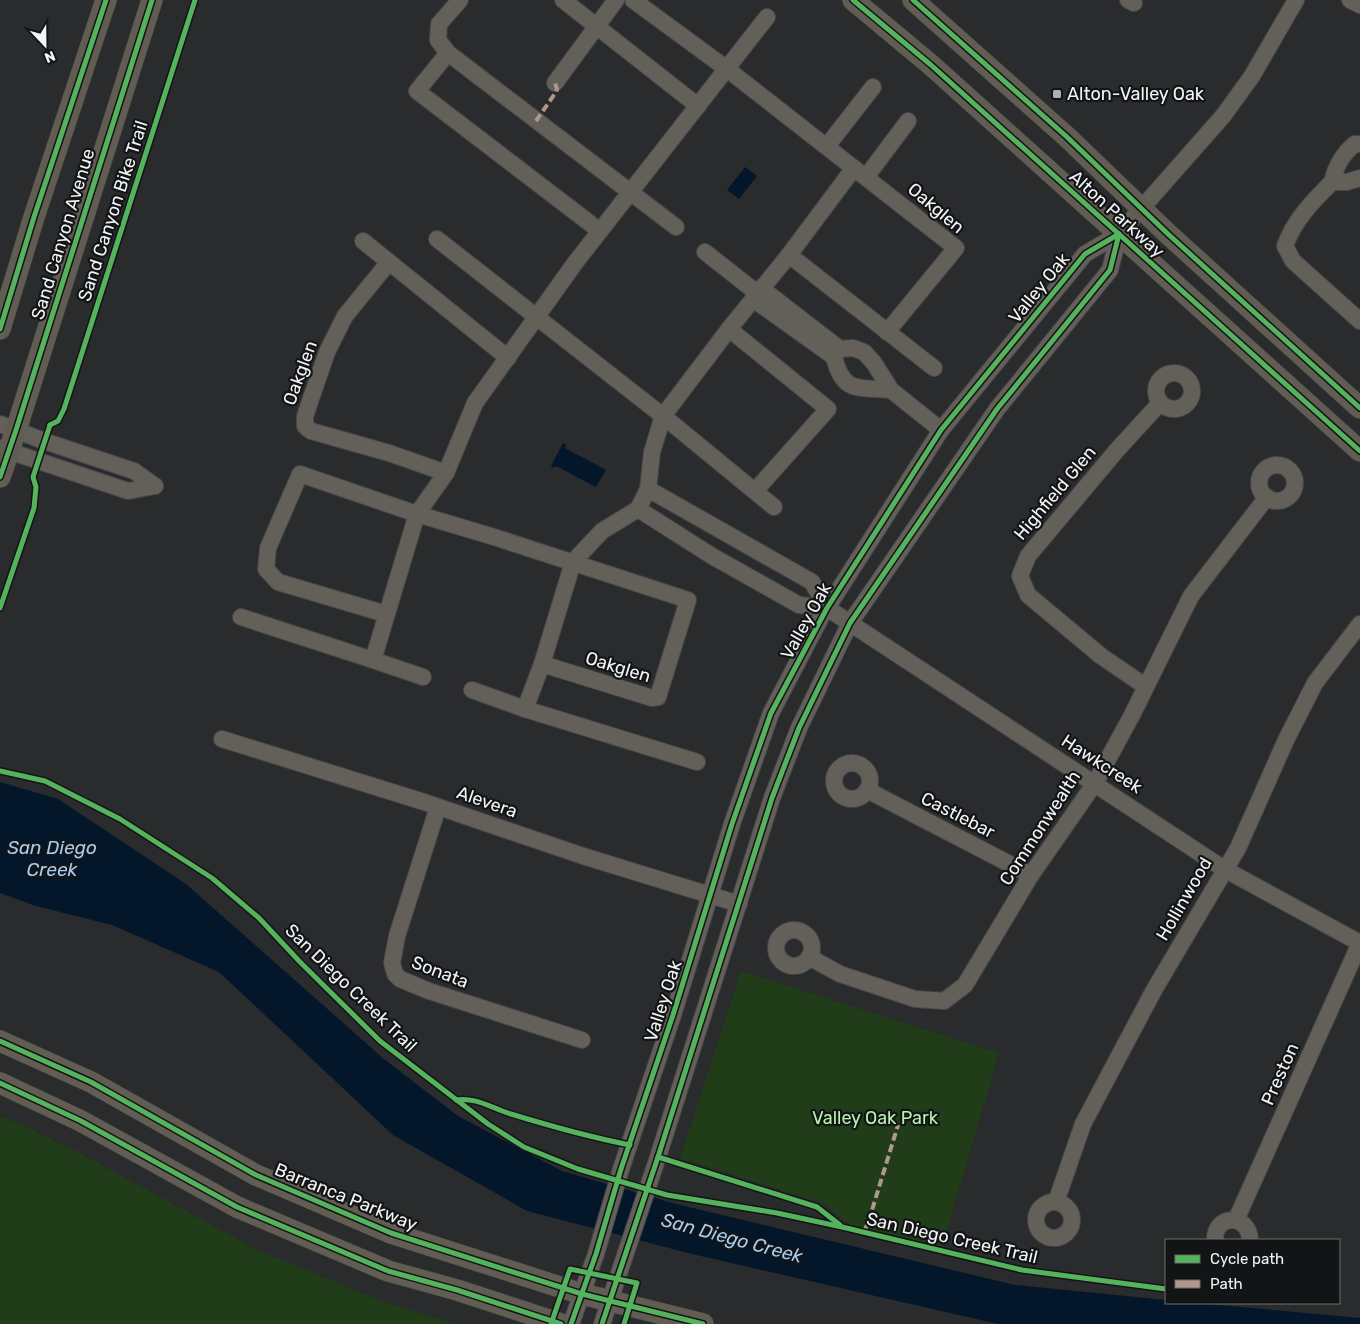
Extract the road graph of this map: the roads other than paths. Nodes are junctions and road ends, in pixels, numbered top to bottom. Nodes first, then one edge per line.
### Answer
1 (106, 0) edge
2 (152, 0) edge
3 (460, 0) edge
4 (563, 0) edge
5 (616, 0) edge
6 (633, 0) edge
7 (853, 0) edge
8 (913, 0) edge
9 (1296, 0) edge
10 (1350, 0) edge
11 (1360, 6) edge
12 (767, 17) dead end
13 (596, 25) junction
14 (448, 53) junction
15 (727, 68) junction
16 (555, 83) dead end
17 (873, 86) dead end
18 (698, 106) junction
19 (908, 121) dead end
20 (1360, 144) edge
21 (827, 146) junction
22 (860, 172) junction
23 (1360, 178) edge
24 (1332, 182) junction
25 (629, 193) junction
26 (1142, 208) junction
27 (676, 227) dead end
28 (600, 231) junction
29 (1119, 234) junction
30 (438, 240) dead end
31 (362, 241) dead end
32 (705, 252) dead end
33 (789, 255) junction
34 (389, 262) junction
35 (757, 293) junction
36 (535, 317) junction
37 (1360, 321) edge
38 (0, 329) edge
39 (729, 329) junction
40 (887, 332) junction
41 (837, 353) junction
42 (508, 358) junction
43 (934, 368) dead end
44 (891, 390) junction
45 (1160, 403) dead end
46 (1360, 408) edge
47 (663, 416) junction
48 (8, 427) edge
49 (941, 430) junction
50 (4, 449) edge
51 (1360, 451) edge
52 (446, 473) junction
53 (0, 477) edge
54 (648, 489) junction
55 (755, 491) junction
56 (1267, 497) dead end
57 (774, 507) dead end
58 (638, 509) junction
59 (417, 514) junction
60 (727, 534) junction
61 (712, 556) junction
62 (573, 562) junction
63 (827, 608) junction
64 (386, 614) junction
65 (241, 616) dead end
66 (850, 623) junction
67 (1360, 624) edge
68 (373, 660) junction
69 (542, 664) junction
70 (423, 677) dead end
71 (1145, 686) junction
72 (472, 690) dead end
73 (525, 709) junction
74 (222, 739) dead end
75 (697, 762) dead end
76 (1095, 783) junction
77 (867, 790) dead end
78 (438, 807) junction
79 (1224, 869) junction
80 (1032, 875) junction
81 (711, 896) junction
82 (738, 904) junction
83 (1360, 943) edge
84 (810, 957) dead end
85 (582, 1040) dead end
86 (0, 1041) edge
87 (0, 1083) edge
88 (1056, 1202) dead end
89 (1236, 1220) junction
90 (1215, 1239) edge
91 (1250, 1239) edge
92 (582, 1294) junction
93 (608, 1301) junction
94 (561, 1324) edge
95 (571, 1324) edge
96 (602, 1324) edge
97 (703, 1324) edge

1 - 38 main road, Sand Canyon Avenue
2 - 48 main road, Sand Canyon Avenue
3 - 14 street
4 - 13 street
5 - 13 street
6 - 15 street, Oakglen
7 - 29 main road, Alton Parkway
8 - 26 main road, Alton Parkway
9 - 26 street, Valley Oak
10 - 11 street
12 - 15 street
13 - 16 street
13 - 18 street
14 - 25 street
14 - 28 street
15 - 18 street
15 - 21 street, Oakglen
17 - 21 street
18 - 25 street
19 - 22 street
20 - 24 street
21 - 22 street, Oakglen
22 - 33 street
22 - 40 street, Oakglen
23 - 24 street
24 - 37 street
25 - 27 street
25 - 28 street
26 - 29 street, Valley Oak
26 - 46 main road, Alton Parkway
28 - 36 street
29 - 49 street, Valley Oak
29 - 51 main road, Alton Parkway
29 - 66 street, Valley Oak
30 - 36 street
31 - 34 street
32 - 35 street
33 - 35 street
33 - 40 street
34 - 42 street
34 - 52 street, Oakglen
35 - 39 street
35 - 41 street
36 - 42 street
36 - 47 street
39 - 47 street
39 - 55 street
40 - 43 street
41 - 44 street
41 - 44 street
42 - 52 street
44 - 49 street
45 - 71 street, Highfield Glen
47 - 54 street
47 - 55 street
48 - 50 main road, Sand Canyon Avenue
48 - 50 street
49 - 63 street, Valley Oak
50 - 53 main road, Sand Canyon Avenue
52 - 59 street
54 - 58 street
54 - 60 street
55 - 57 street
56 - 71 street, Commonwealth
58 - 61 street
58 - 62 street
59 - 62 street, Oakglen
59 - 64 street
59 - 64 street, Oakglen
60 - 61 street
60 - 63 street
61 - 63 street
62 - 69 street
62 - 69 street, Oakglen
63 - 66 street, Hawkcreek
63 - 81 street, Valley Oak
64 - 68 street
65 - 68 street
66 - 76 street, Hawkcreek
66 - 82 street, Valley Oak
67 - 79 street, Hollinwood
68 - 70 street
69 - 73 street
71 - 76 street, Commonwealth
72 - 73 street
73 - 75 street
74 - 78 street, Alevera
76 - 79 street, Hawkcreek
76 - 80 street, Commonwealth
77 - 80 street, Castlebar
78 - 81 street, Alevera
78 - 85 street, Sonata
79 - 83 street, Hawkcreek
79 - 88 street, Hollinwood
80 - 84 street, Commonwealth
81 - 82 street, Alevera
81 - 92 street, Valley Oak
82 - 93 street, Valley Oak
83 - 89 street, Preston
86 - 92 main road, Barranca Parkway
87 - 94 main road
89 - 90 street
89 - 91 street
92 - 93 main road, Barranca Parkway
92 - 95 street, Valley Oak
93 - 96 street, Valley Oak
93 - 97 main road, Barranca Parkway

